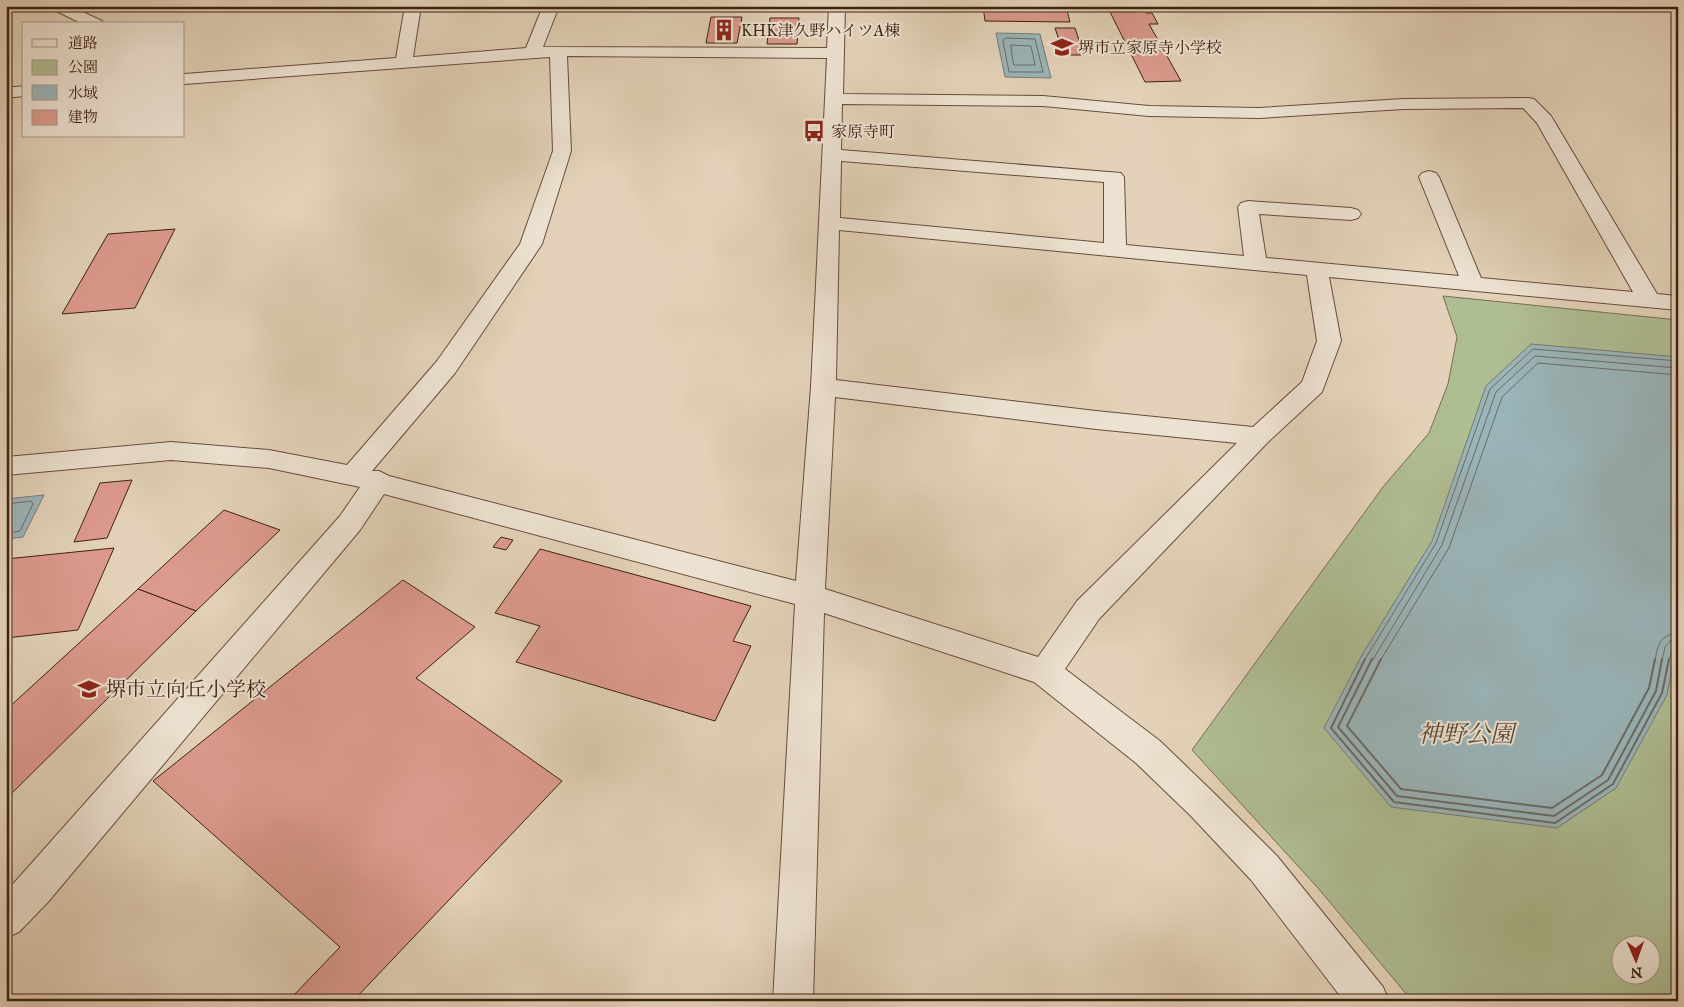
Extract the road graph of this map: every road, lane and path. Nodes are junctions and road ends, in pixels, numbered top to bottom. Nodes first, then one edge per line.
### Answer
1 (57, 6) edge
2 (413, 6) edge
3 (551, 6) edge
4 (837, 6) edge
5 (92, 22) edge
6 (558, 51) junction
7 (533, 52) junction
8 (836, 53) junction
9 (404, 62) junction
10 (185, 79) edge
11 (6, 92) edge
12 (22, 92) edge
13 (834, 99) junction
14 (832, 155) junction
15 (1429, 177) dead end
16 (1351, 214) dead end
17 (829, 223) junction
18 (1115, 251) junction
19 (1256, 264) junction
20 (1317, 269) junction
21 (1473, 284) junction
22 (1649, 300) junction
23 (1678, 303) edge
24 (823, 387) junction
25 (1259, 436) junction
26 (6, 466) edge
27 (366, 478) junction
28 (810, 596) junction
29 (1044, 672) junction
30 (6, 920) edge
31 (793, 1001) edge
32 (1370, 1001) edge

1 - 5 street
2 - 9 street
3 - 7 street
4 - 8 street
6 - 7 street
6 - 8 street
6 - 27 street
7 - 9 street
8 - 13 street
9 - 10 street
11 - 12 street
13 - 14 street
13 - 22 street
14 - 17 street
14 - 18 street
15 - 21 street
16 - 19 street
17 - 18 street
17 - 24 street
18 - 19 street
19 - 20 street
20 - 21 street
20 - 25 street
21 - 22 street
22 - 23 street
24 - 25 street
24 - 28 street
25 - 29 street
26 - 27 street
27 - 28 street
27 - 30 street
28 - 29 street
28 - 31 street
29 - 32 street

